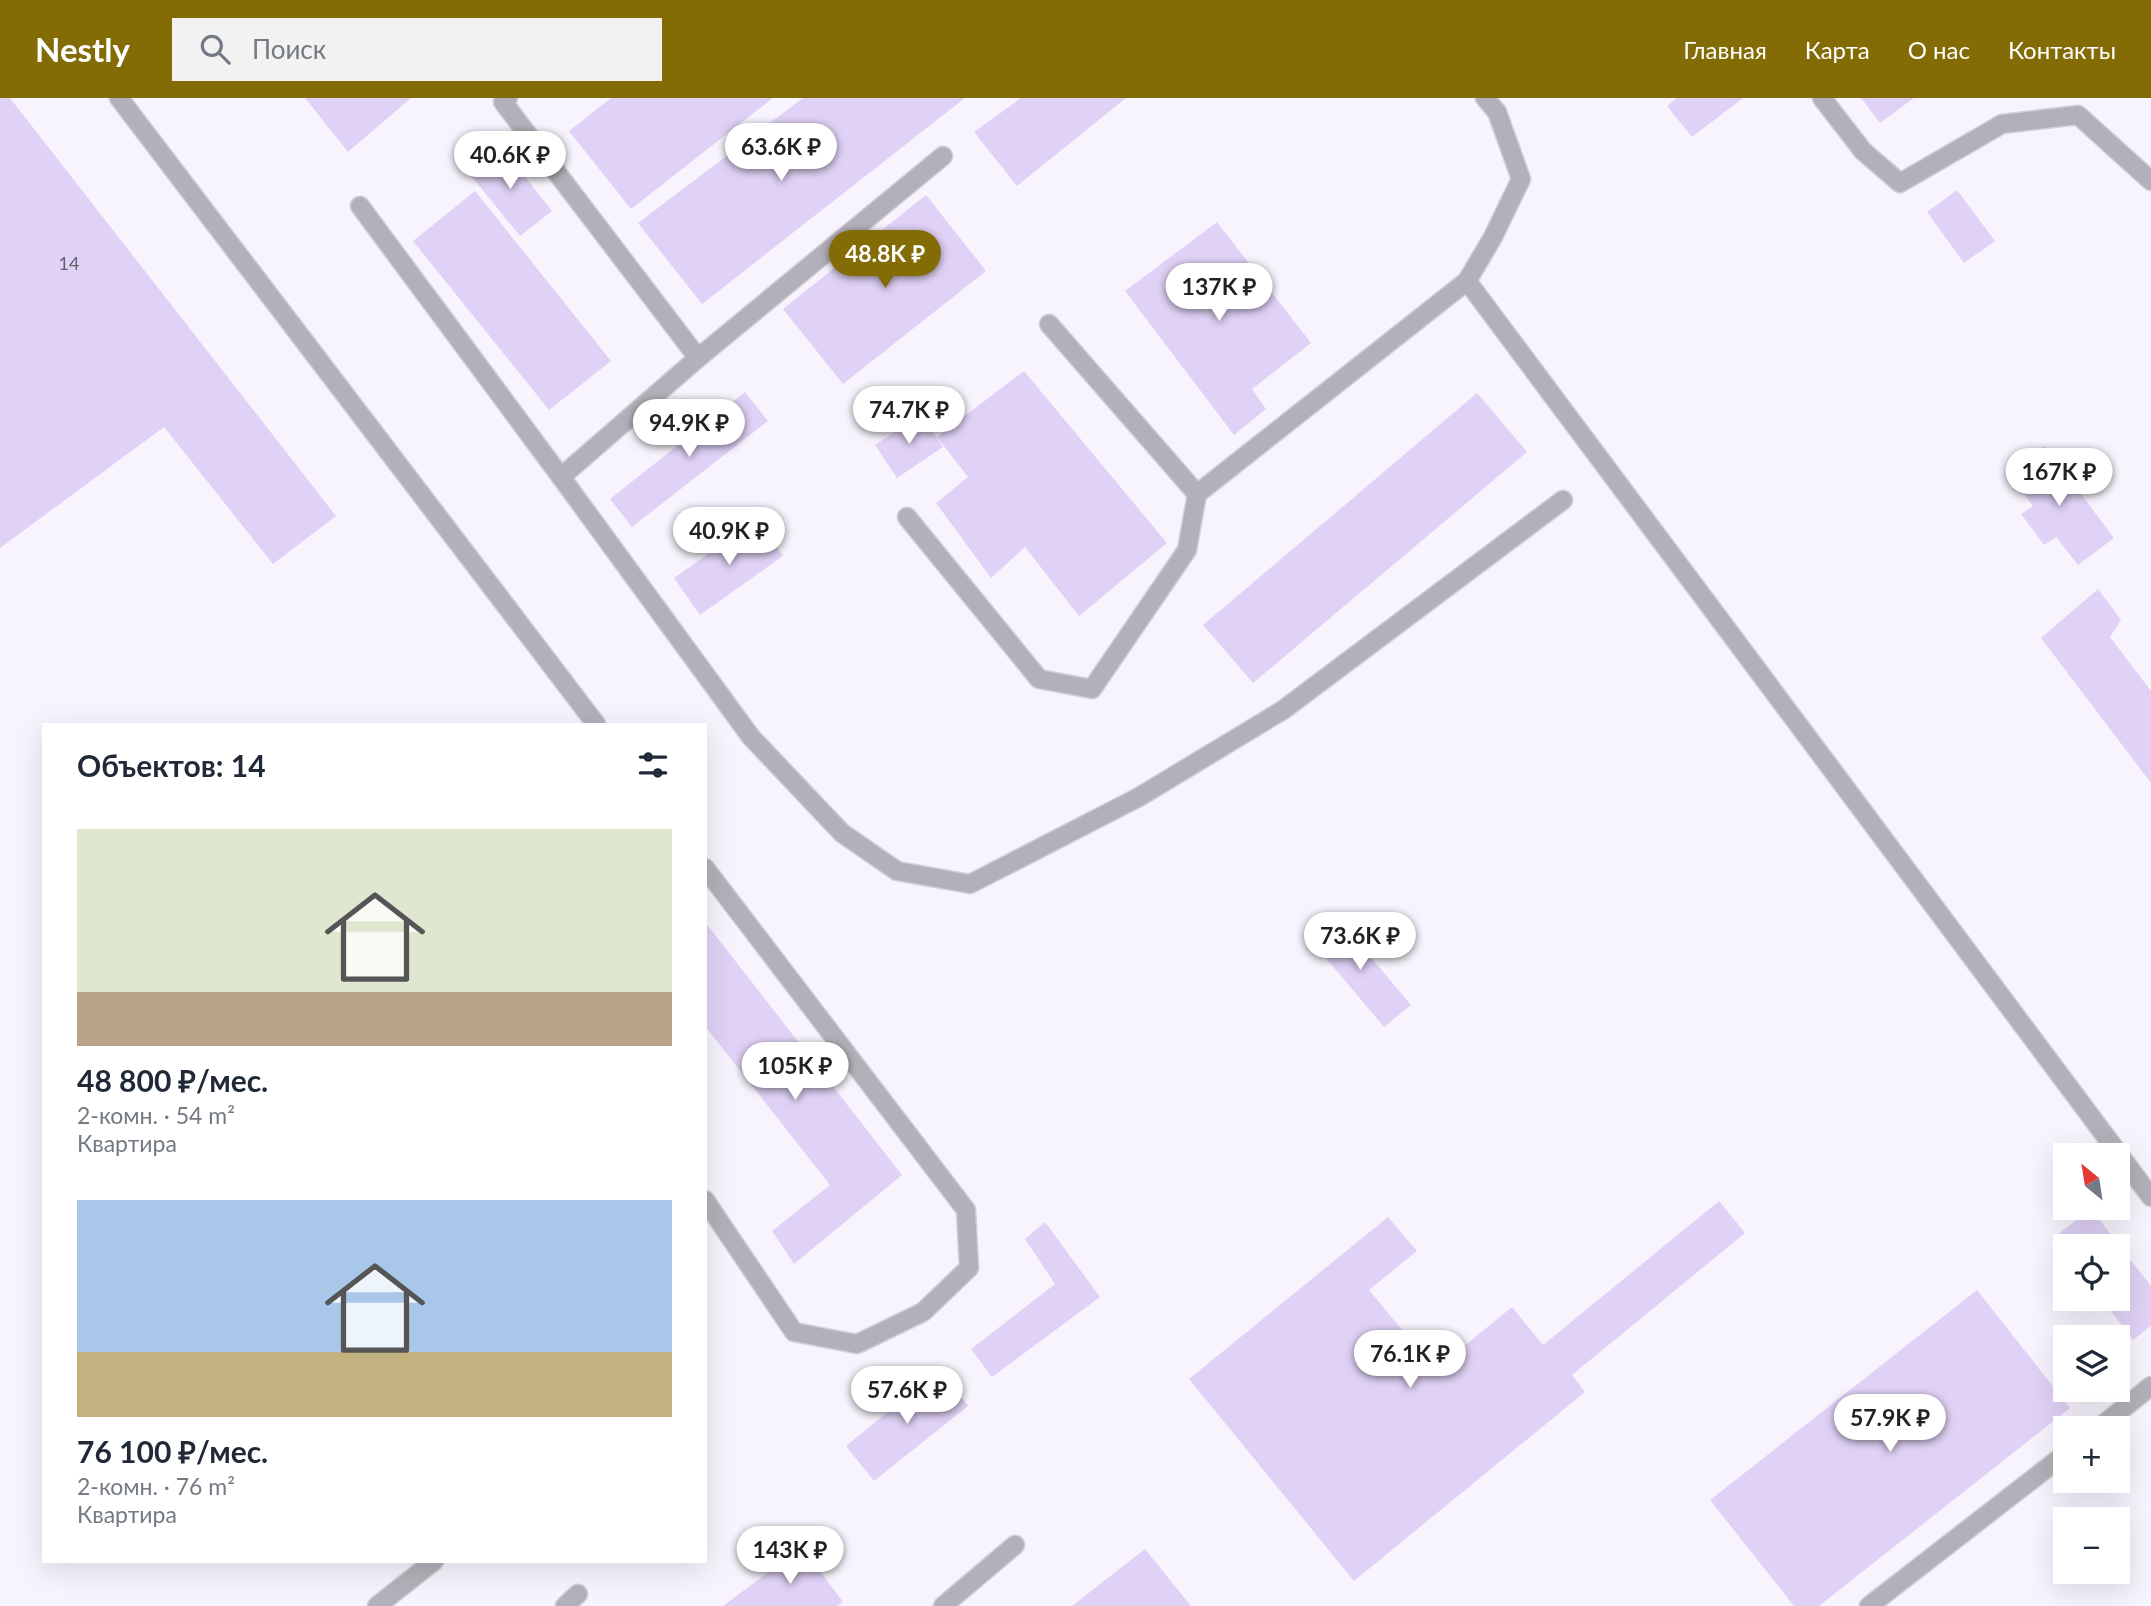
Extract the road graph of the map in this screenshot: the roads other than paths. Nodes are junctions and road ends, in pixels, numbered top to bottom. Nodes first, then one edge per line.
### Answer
1 (119, 98) edge
2 (508, 98) edge
3 (1485, 98) edge
4 (1822, 98) edge
5 (943, 156) dead end
6 (2151, 181) edge
7 (360, 206) dead end
8 (1467, 281) junction
9 (1049, 324) dead end
10 (698, 358) junction
11 (561, 477) junction
12 (1197, 494) junction
13 (1563, 500) dead end
14 (907, 517) dead end
15 (595, 723) edge
16 (707, 871) edge
17 (2151, 1197) edge
18 (707, 1203) edge
19 (2151, 1385) edge
20 (2114, 1416) edge
21 (2053, 1463) edge
22 (1016, 1545) dead end
23 (431, 1563) edge
24 (377, 1606) edge
25 (943, 1606) edge
26 (1869, 1606) edge

1 - 15 lane
2 - 10 lane
3 - 8 lane
4 - 6 lane
5 - 10 lane
7 - 11 lane
8 - 12 lane
8 - 17 lane
9 - 12 lane
10 - 11 lane
11 - 13 lane
12 - 14 lane
16 - 18 lane
19 - 20 lane
21 - 26 lane
22 - 25 lane
23 - 24 lane

